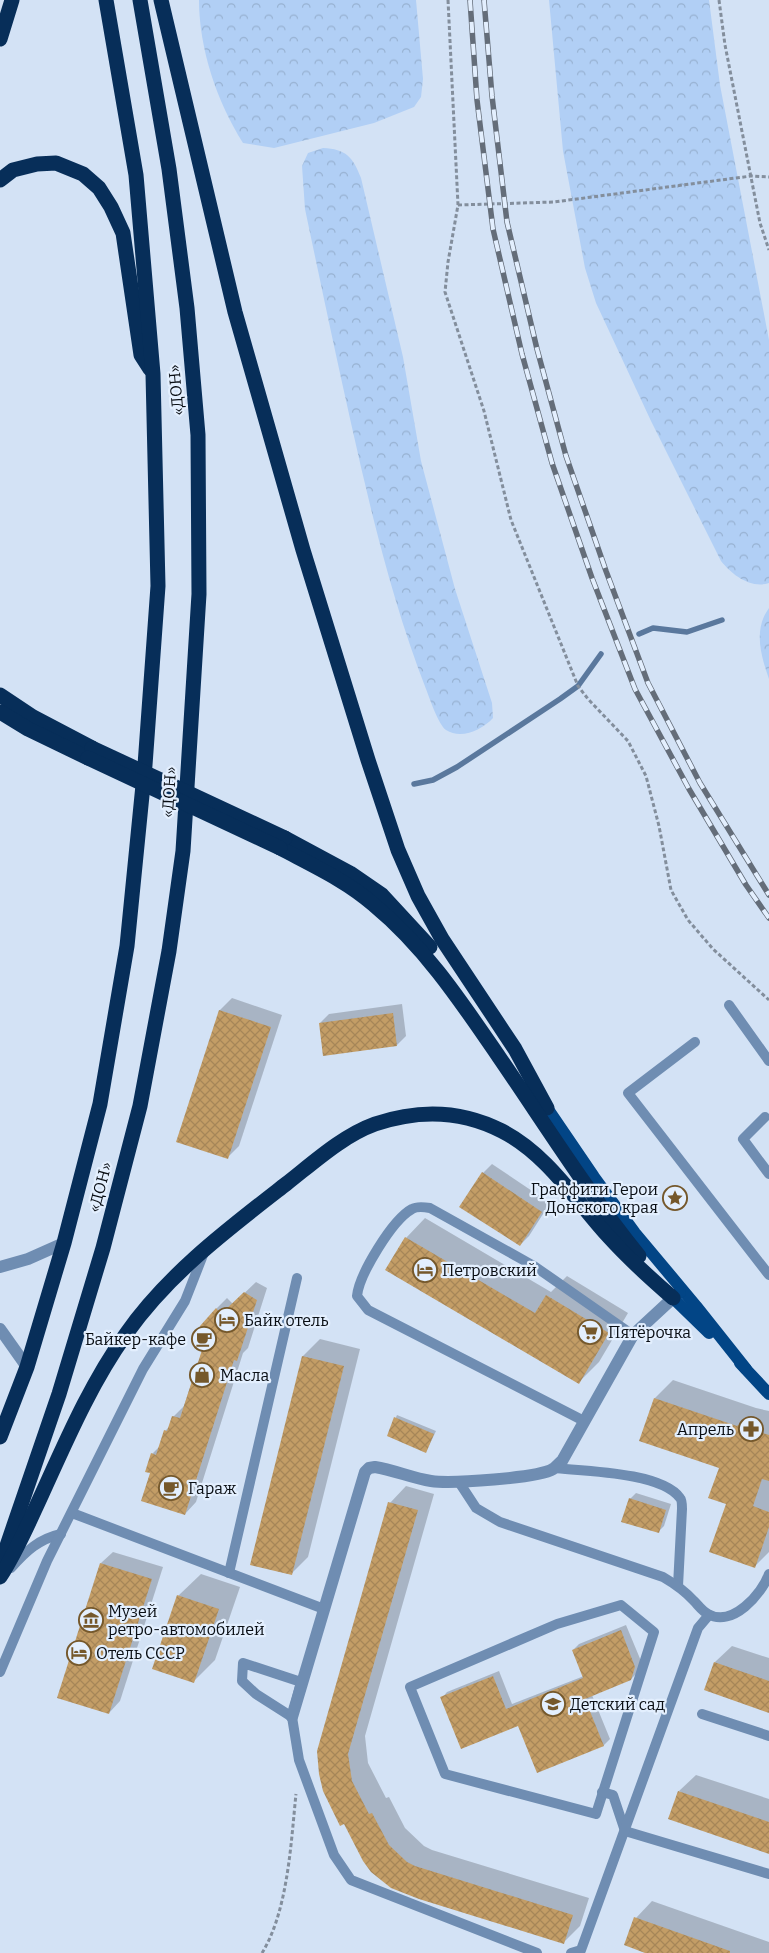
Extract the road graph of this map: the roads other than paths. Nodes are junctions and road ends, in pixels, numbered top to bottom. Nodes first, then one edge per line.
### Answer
1 (12, 0) edge
2 (106, 0) edge
3 (140, 0) edge
4 (161, 0) edge
5 (0, 39) edge
6 (0, 180) edge
7 (153, 374) junction
8 (0, 695) edge
9 (0, 712) edge
10 (90, 753) junction
11 (282, 843) junction
12 (729, 1005) dead end
13 (695, 1042) dead end
14 (769, 1061) edge
15 (547, 1108) junction
16 (765, 1117) dead end
17 (769, 1174) edge
18 (64, 1243) junction
19 (205, 1249) junction
20 (0, 1267) edge
21 (769, 1275) edge
22 (297, 1278) dead end
23 (678, 1294) junction
24 (0, 1328) edge
25 (633, 1335) junction
26 (27, 1368) junction
27 (769, 1394) edge
28 (584, 1421) junction
29 (0, 1436) edge
30 (554, 1468) junction
31 (459, 1482) junction
32 (72, 1513) junction
33 (61, 1534) junction
34 (0, 1566) edge
35 (229, 1572) junction
36 (769, 1574) edge
37 (0, 1578) edge
38 (678, 1586) junction
39 (324, 1609) junction
40 (709, 1615) junction
41 (0, 1672) edge
42 (702, 1714) dead end
43 (292, 1717) junction
44 (769, 1736) edge
45 (602, 1792) junction
46 (625, 1831) junction
47 (769, 1874) edge
48 (580, 1952) edge
49 (538, 1953) edge

1 - 5 highway
2 - 7 highway, «ДОН»
3 - 34 highway, «ДОН»
4 - 15 highway
6 - 7 highway
7 - 18 highway, «ДОН»
8 - 10 highway
9 - 10 highway
10 - 11 highway, bridge
11 - 15 highway
11 - 23 highway
12 - 14 lane
13 - 21 lane
15 - 23 main road
16 - 17 lane
18 - 20 street
18 - 26 highway, «ДОН»
19 - 23 highway
19 - 32 lane
19 - 37 highway
22 - 35 lane
23 - 25 street
23 - 27 main road
24 - 26 street
25 - 28 street
25 - 28 lane
26 - 29 highway, «ДОН»
28 - 30 street
30 - 31 street
30 - 38 lane
31 - 38 lane
31 - 39 street
32 - 33 lane
32 - 35 lane
33 - 37 lane
33 - 41 lane
35 - 39 lane
36 - 40 lane
38 - 40 lane
39 - 43 street
40 - 46 lane
42 - 44 lane
43 - 43 lane
43 - 49 lane
45 - 45 lane
45 - 46 lane
46 - 47 lane
46 - 48 lane

